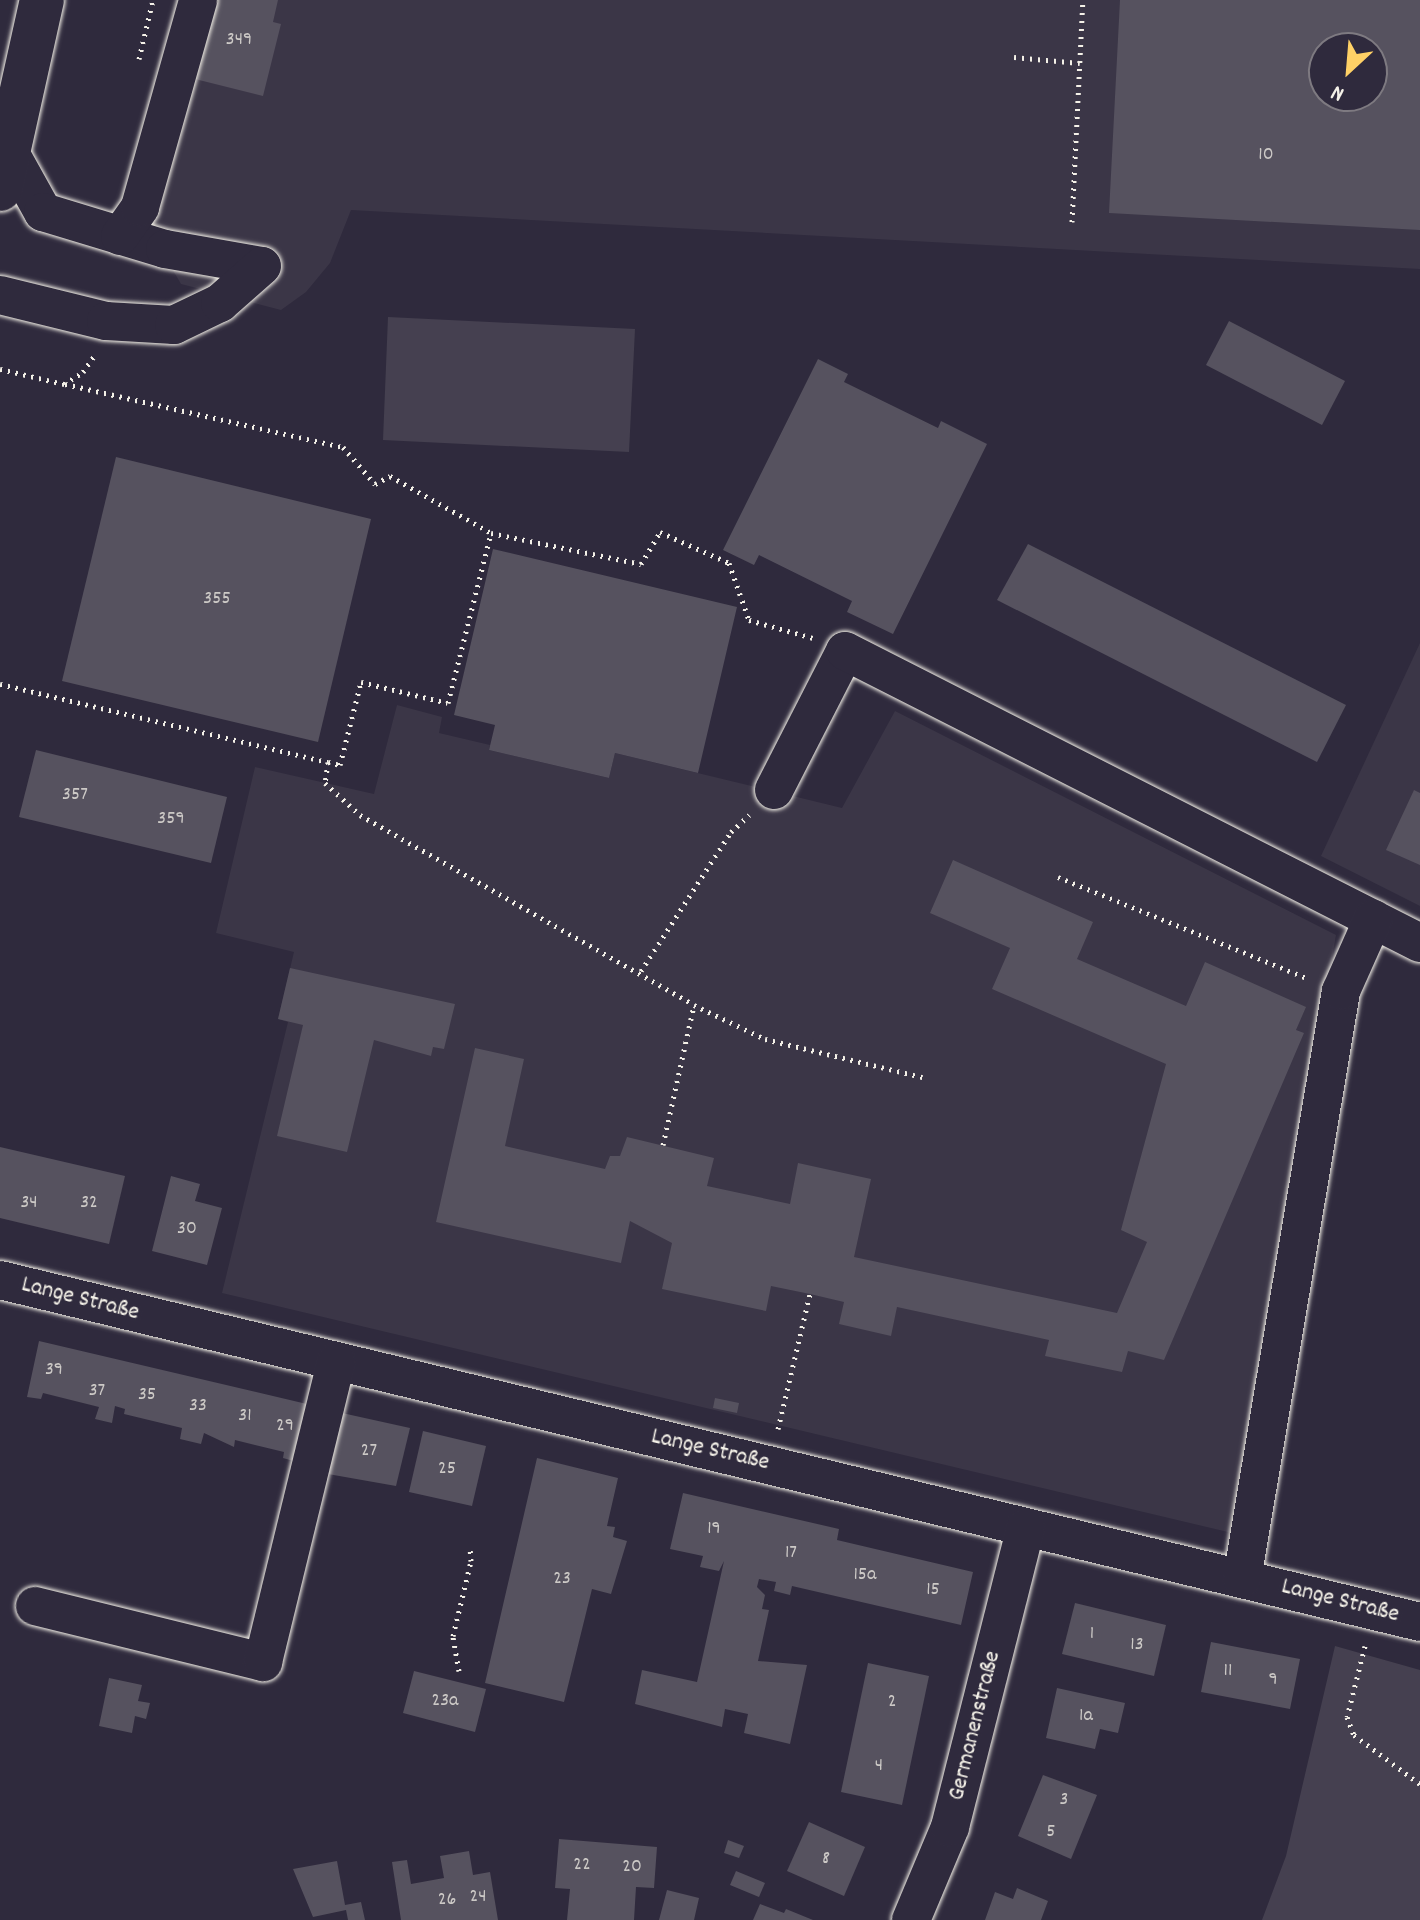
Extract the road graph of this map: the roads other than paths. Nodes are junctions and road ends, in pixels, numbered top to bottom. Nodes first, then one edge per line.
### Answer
1 (42, 0) edge
2 (198, 0) edge
3 (4, 170) edge
4 (120, 236) junction
5 (0, 295) edge
6 (774, 790) road end
7 (1373, 919) junction
8 (1420, 943) edge
9 (0, 1280) edge
10 (336, 1362) junction
11 (1026, 1527) junction
12 (1242, 1579) junction
13 (35, 1606) dead end
14 (1420, 1622) edge
15 (911, 1920) edge

1 - 3 main road
2 - 4 street
3 - 4 street
4 - 5 street
6 - 7 street
7 - 8 street
7 - 12 street
9 - 10 street, Lange Straße
10 - 11 street, Lange Straße
10 - 13 street
11 - 12 street, Lange Straße
11 - 15 street, Germanenstraße
12 - 14 street, Lange Straße

